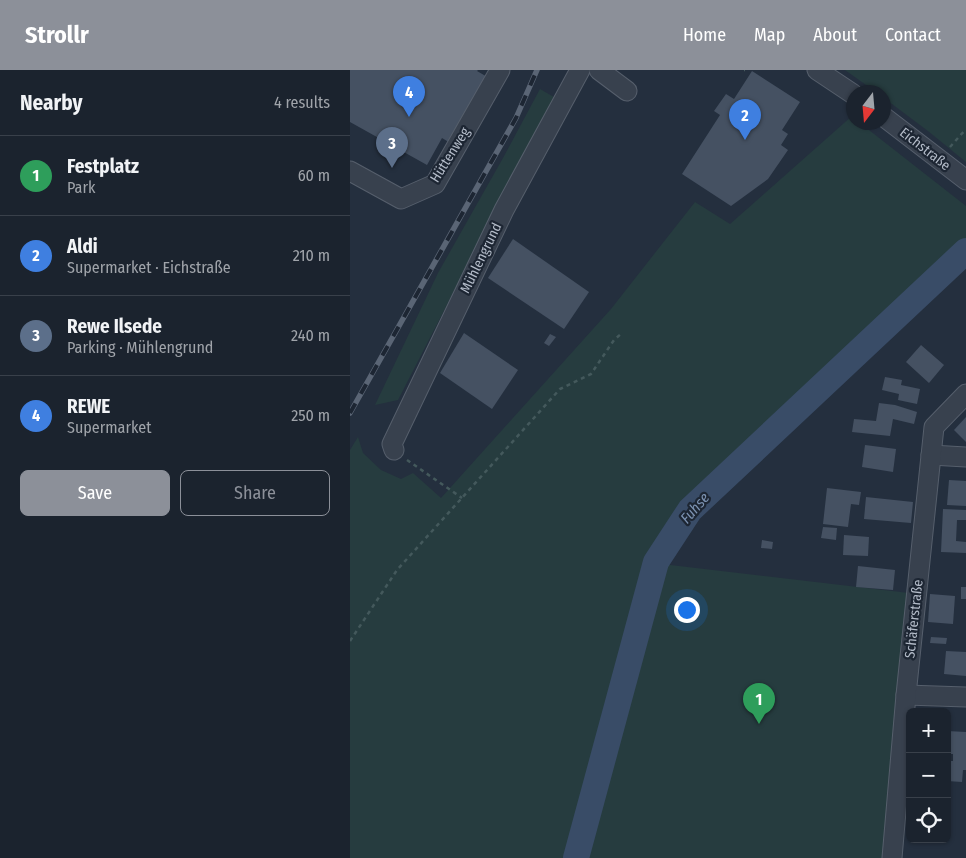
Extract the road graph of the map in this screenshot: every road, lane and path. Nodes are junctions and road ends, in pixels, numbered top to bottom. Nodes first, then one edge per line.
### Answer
1 (500, 70) edge
2 (580, 70) edge
3 (599, 70) edge
4 (817, 70) edge
5 (846, 89) edge
6 (627, 91) dead end
7 (891, 123) edge
8 (966, 129) edge
9 (938, 160) junction
10 (350, 171) edge
11 (966, 180) edge
12 (622, 333) dead end
13 (966, 394) edge
14 (394, 450) joint
15 (931, 455) junction
16 (966, 457) edge
17 (462, 499) junction
18 (350, 641) edge
19 (906, 694) junction
20 (966, 698) edge
21 (892, 858) edge

1 - 10 street, Hüttenweg
2 - 14 street, Mühlengrund
3 - 6 street
4 - 5 street
7 - 9 street, Eichstraße
8 - 9 path
9 - 11 street, Eichstraße
12 - 17 path
13 - 15 street, Schäferstraße
14 - 17 path
15 - 16 street
15 - 19 street, Schäferstraße
17 - 18 path
19 - 20 street
19 - 21 street, Schäferstraße

